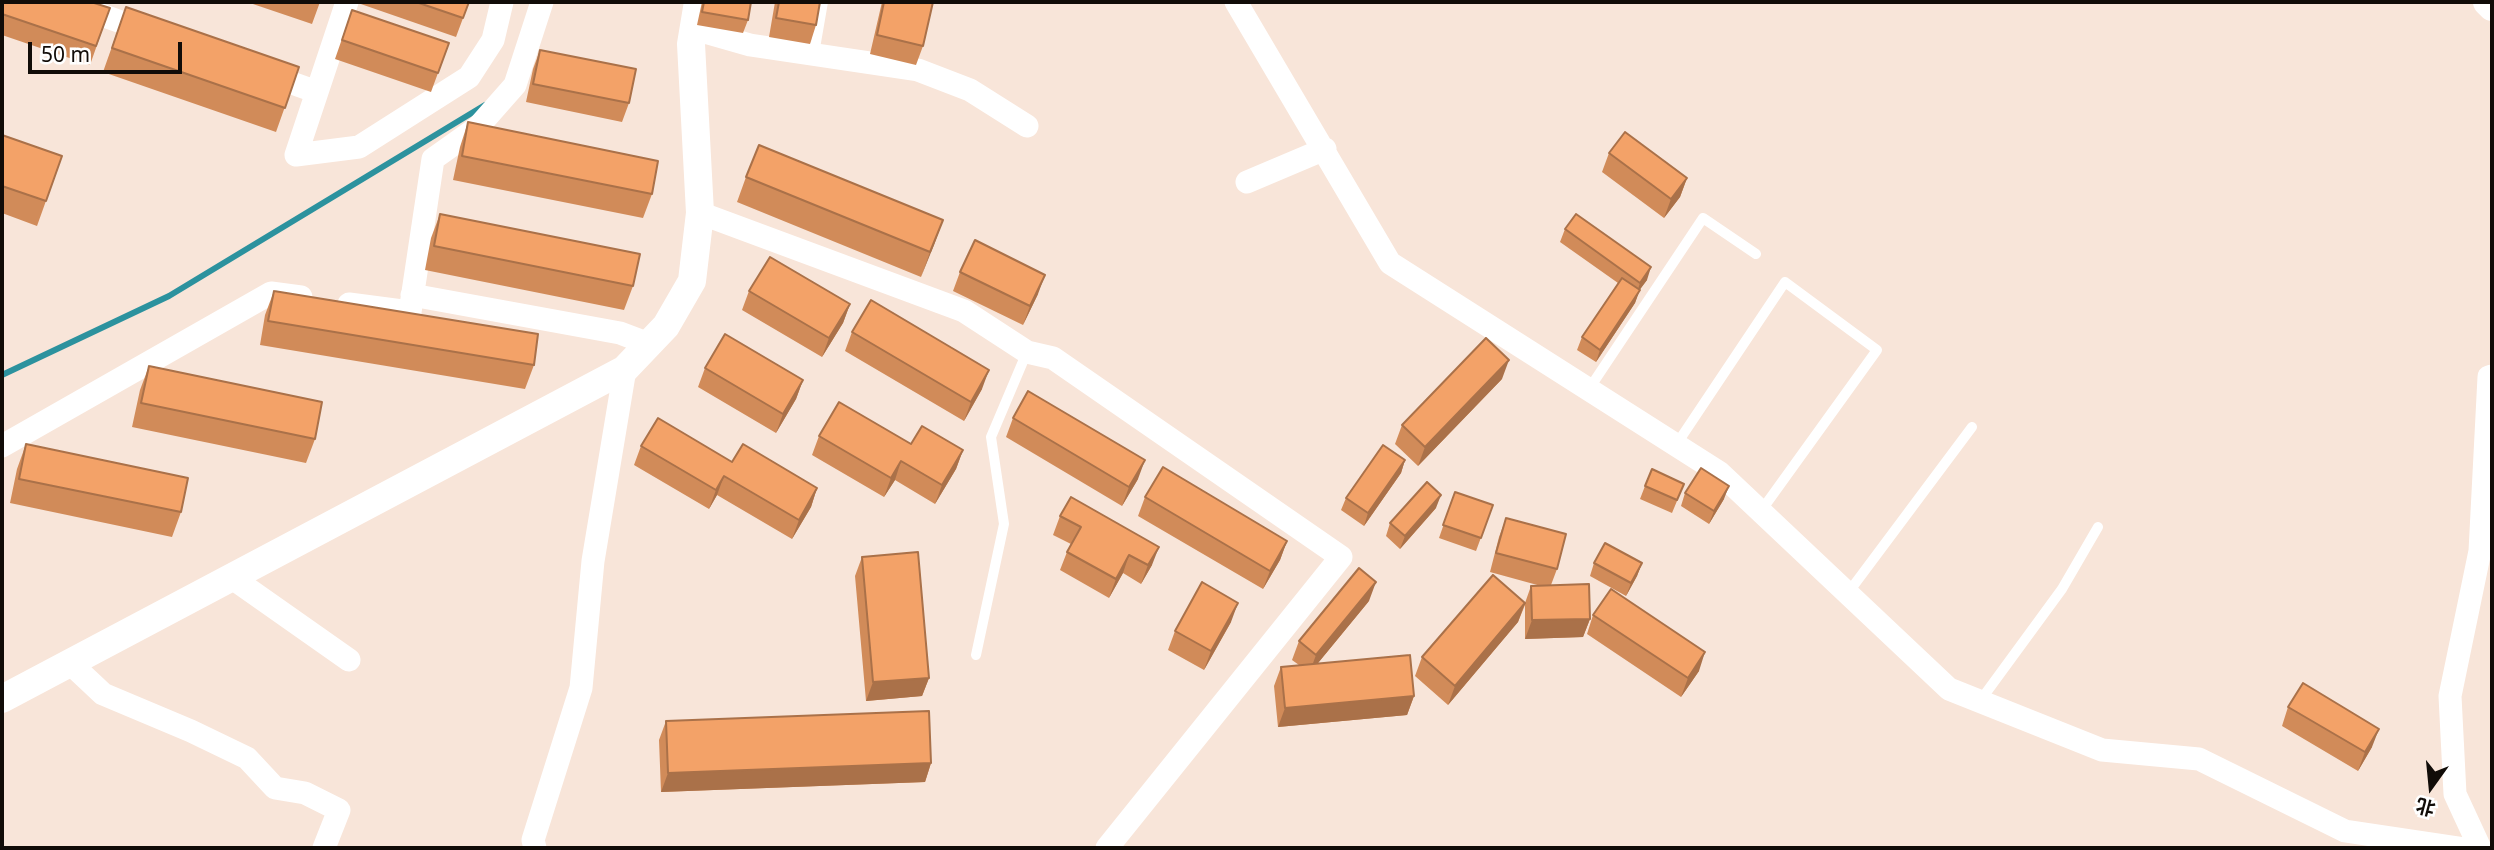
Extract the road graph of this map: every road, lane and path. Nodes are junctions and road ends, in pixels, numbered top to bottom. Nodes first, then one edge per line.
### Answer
1 (65, 2) edge
2 (347, 2) edge
3 (502, 2) edge
4 (542, 2) edge
5 (698, 2) edge
6 (823, 2) edge
7 (1236, 2) edge
8 (2487, 2) edge
9 (2492, 7) edge
10 (694, 29) junction
11 (166, 38) edge
12 (814, 54) junction
13 (242, 65) edge
14 (317, 92) junction
15 (1027, 126) dead end
16 (1325, 149) junction
17 (1247, 183) dead end
18 (700, 213) junction
19 (1756, 254) dead end
20 (412, 295) junction
21 (649, 344) junction
22 (1027, 352) junction
23 (625, 369) junction
24 (2492, 376) edge
25 (1589, 389) junction
26 (1972, 427) dead end
27 (1676, 445) junction
28 (2, 446) edge
29 (1761, 511) junction
30 (2098, 527) dead end
31 (231, 578) junction
32 (1849, 593) junction
33 (976, 655) dead end
34 (349, 660) dead end
35 (69, 663) junction
36 (2, 699) edge
37 (1980, 701) junction
38 (324, 848) edge
39 (535, 848) edge
40 (1107, 848) edge
41 (2459, 848) edge
42 (2480, 848) edge

1 - 11 street
2 - 14 street
3 - 14 street
4 - 20 street
5 - 10 street
6 - 12 lane
7 - 16 street
8 - 9 street
10 - 12 street
10 - 18 street
12 - 15 street
13 - 14 street
16 - 17 street
16 - 25 street
18 - 21 street
18 - 22 street
19 - 25 lane
20 - 21 street
20 - 28 street
21 - 23 street
22 - 33 lane
22 - 40 street
23 - 31 street
23 - 39 street
24 - 42 street
25 - 27 street
26 - 32 lane
27 - 29 street
27 - 29 lane
29 - 32 street
30 - 37 lane
31 - 34 street
31 - 35 street
32 - 37 street
35 - 36 street
35 - 38 street
37 - 41 street

